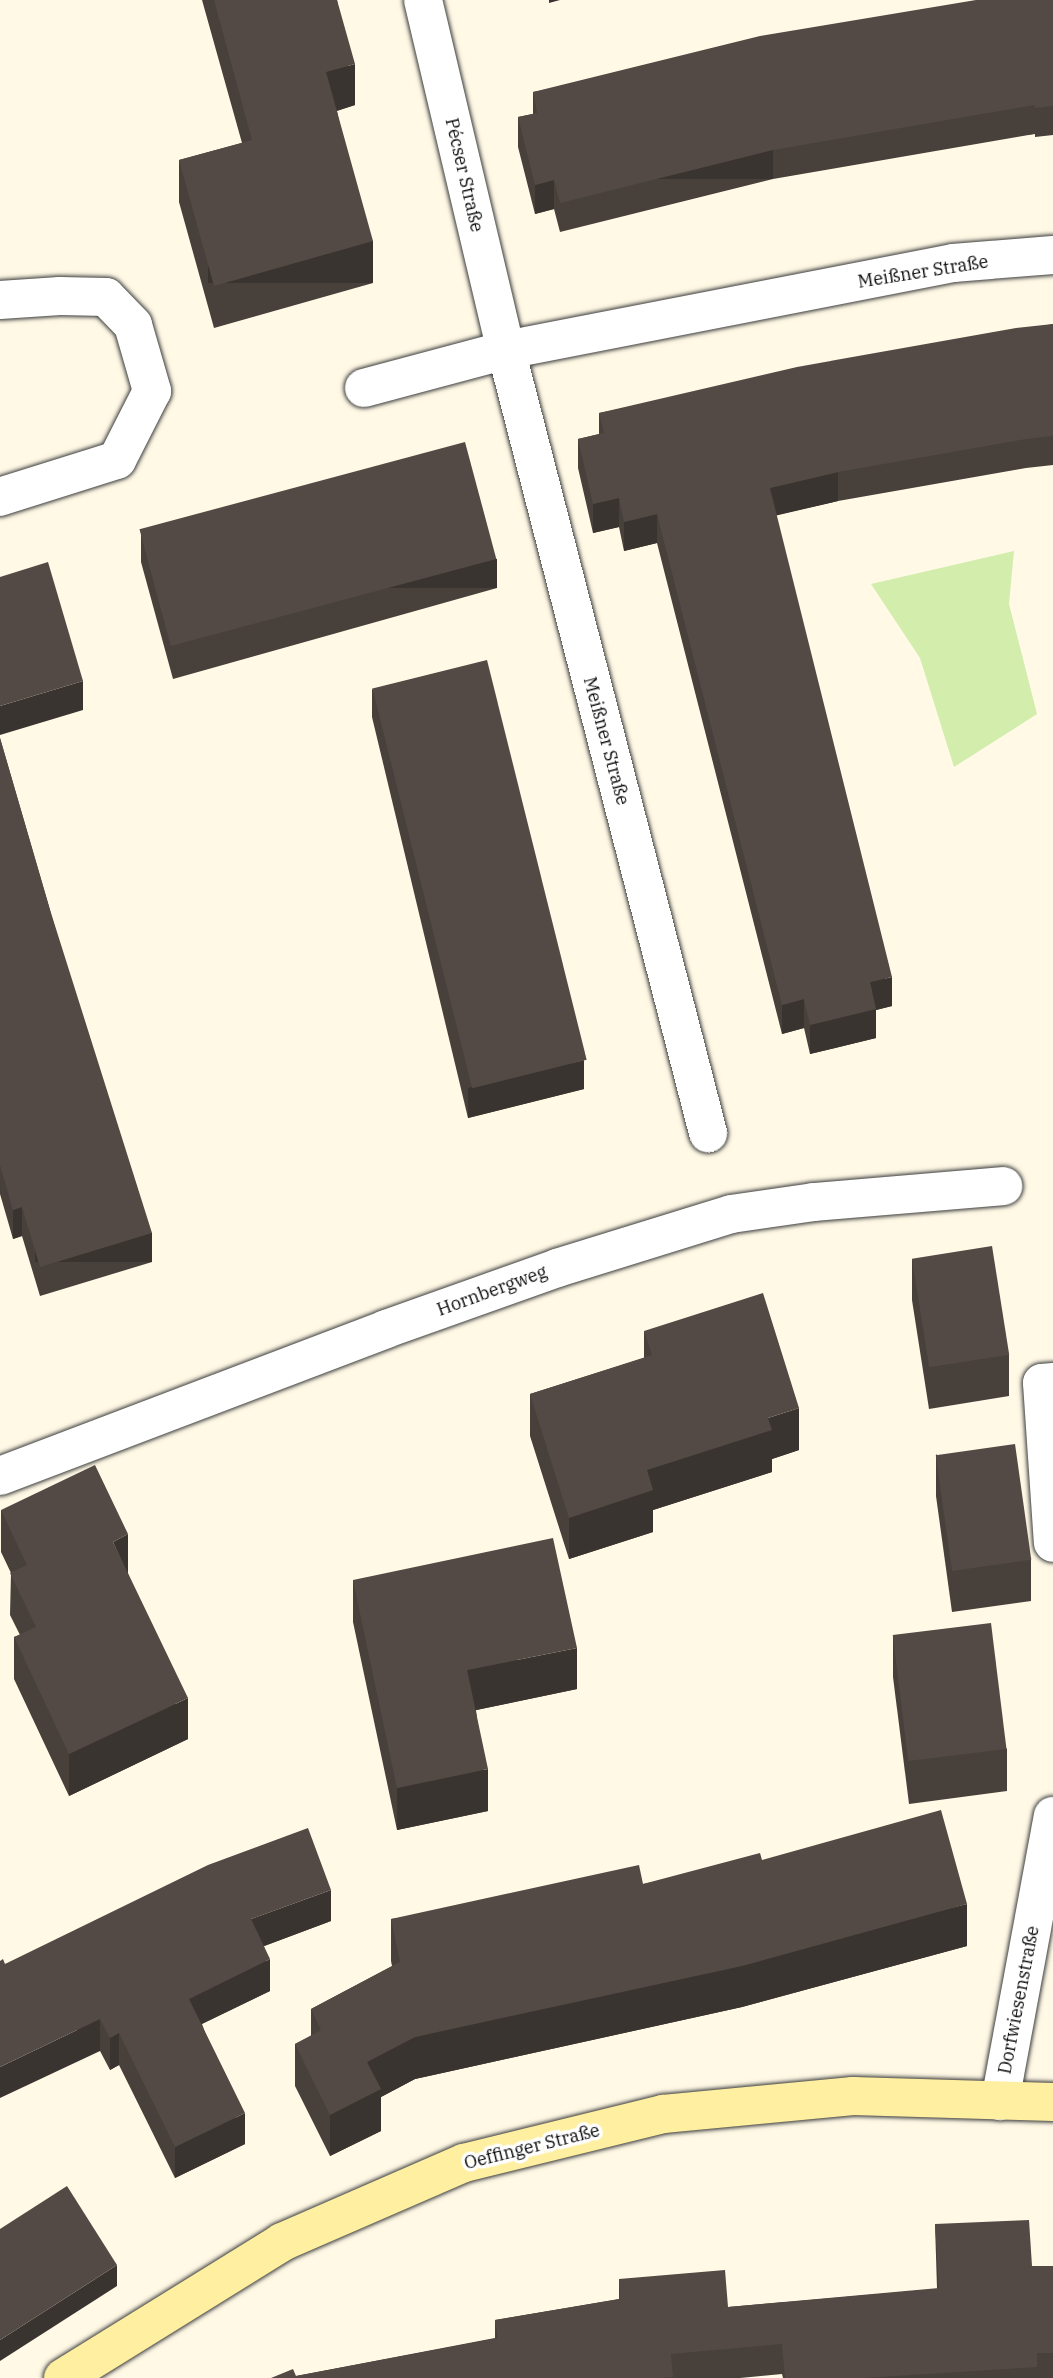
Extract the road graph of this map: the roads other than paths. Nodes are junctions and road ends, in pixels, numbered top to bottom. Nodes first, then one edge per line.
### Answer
1 (423, 0) edge
2 (1053, 255) edge
3 (0, 300) edge
4 (506, 349) junction
5 (364, 388) dead end
6 (0, 497) edge
7 (708, 1133) dead end
8 (1003, 1186) dead end
9 (1053, 1382) edge
10 (0, 1476) edge
11 (1053, 1543) edge
12 (1053, 1816) edge
13 (1000, 2101) junction
14 (1053, 2102) edge
15 (63, 2378) edge

1 - 4 street, Pécser Straße
2 - 4 street, Meißner Straße
3 - 6 street
4 - 5 street, Meißner Straße
4 - 7 street, Meißner Straße
8 - 10 street, Hornbergweg
9 - 11 street
12 - 13 street, Dorfwiesenstraße
13 - 14 street, Oeffinger Straße
13 - 15 street, Oeffinger Straße

